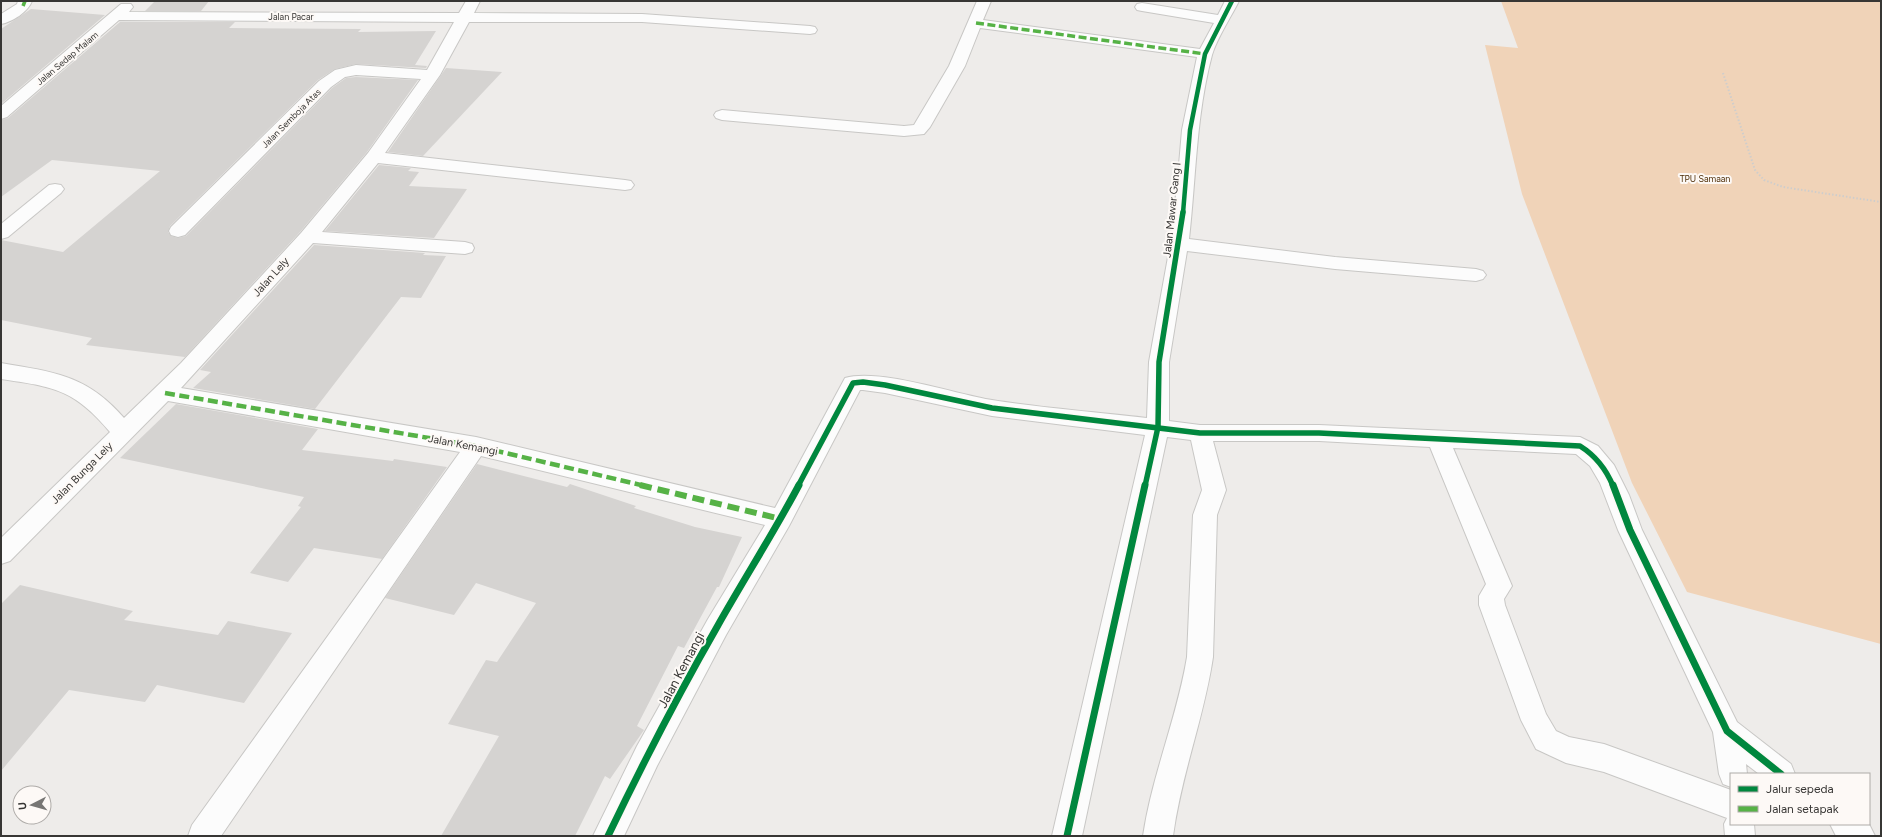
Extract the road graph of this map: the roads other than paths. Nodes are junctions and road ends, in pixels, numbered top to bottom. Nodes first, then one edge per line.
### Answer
1 (25, 1) edge
2 (132, 1) edge
3 (298, 1) edge
4 (473, 1) edge
5 (984, 1) edge
6 (1232, 1) edge
7 (1142, 8) dead end
8 (117, 16) junction
9 (285, 16) junction
10 (465, 16) junction
11 (1, 20) edge
12 (1223, 20) junction
13 (976, 23) junction
14 (810, 30) dead end
15 (1205, 54) junction
16 (432, 76) junction
17 (1, 114) edge
18 (722, 115) dead end
19 (374, 157) junction
20 (625, 185) dead end
21 (55, 189) dead end
22 (178, 231) dead end
23 (1, 233) edge
24 (308, 237) junction
25 (1179, 244) junction
26 (465, 248) dead end
27 (1476, 275) dead end
28 (1, 371) edge
29 (165, 393) junction
30 (1158, 427) junction
31 (123, 432) junction
32 (1200, 433) junction
33 (1438, 440) junction
34 (476, 446) junction
35 (781, 518) junction
36 (1, 554) edge
37 (1727, 731) junction
38 (1732, 773) edge
39 (1780, 773) edge
40 (1730, 805) edge
41 (1739, 825) edge
42 (1845, 825) edge
43 (203, 836) edge
44 (608, 836) edge
45 (1067, 836) edge
46 (1158, 836) edge
47 (1740, 836) edge
48 (1860, 836) edge

1 - 11 street
2 - 8 street, Jalan Sedap Malam
3 - 9 street
4 - 10 street
5 - 13 street
6 - 12 street, Jalan Mawar Gang I
7 - 12 street
8 - 9 street, Jalan Pacar
8 - 17 street, Jalan Sedap Malam
9 - 10 street, Jalan Pacar
10 - 14 street, Jalan Pacar
10 - 16 street
12 - 15 street, Jalan Mawar Gang I
13 - 15 street
13 - 18 street
15 - 25 street, Jalan Mawar Gang I
16 - 19 street
16 - 22 street, Jalan Semboja Atas
19 - 20 street
19 - 24 street, Jalan Lely
21 - 23 street
24 - 26 street
24 - 29 street, Jalan Lely
25 - 27 street
25 - 30 street, Jalan Mawar Gang I
28 - 31 street
29 - 31 street, Jalan Bunga Lely
29 - 34 street, Jalan Kemangi
30 - 32 street
30 - 35 street
30 - 45 street, Jalan Mawar Gang I
31 - 36 street, Jalan Bunga Lely
32 - 33 street
32 - 46 street
33 - 37 street
33 - 40 street
34 - 35 street, Jalan Kemangi
34 - 43 street
35 - 44 street, Jalan Kemangi
37 - 38 street
37 - 39 street
41 - 47 street
42 - 48 street

